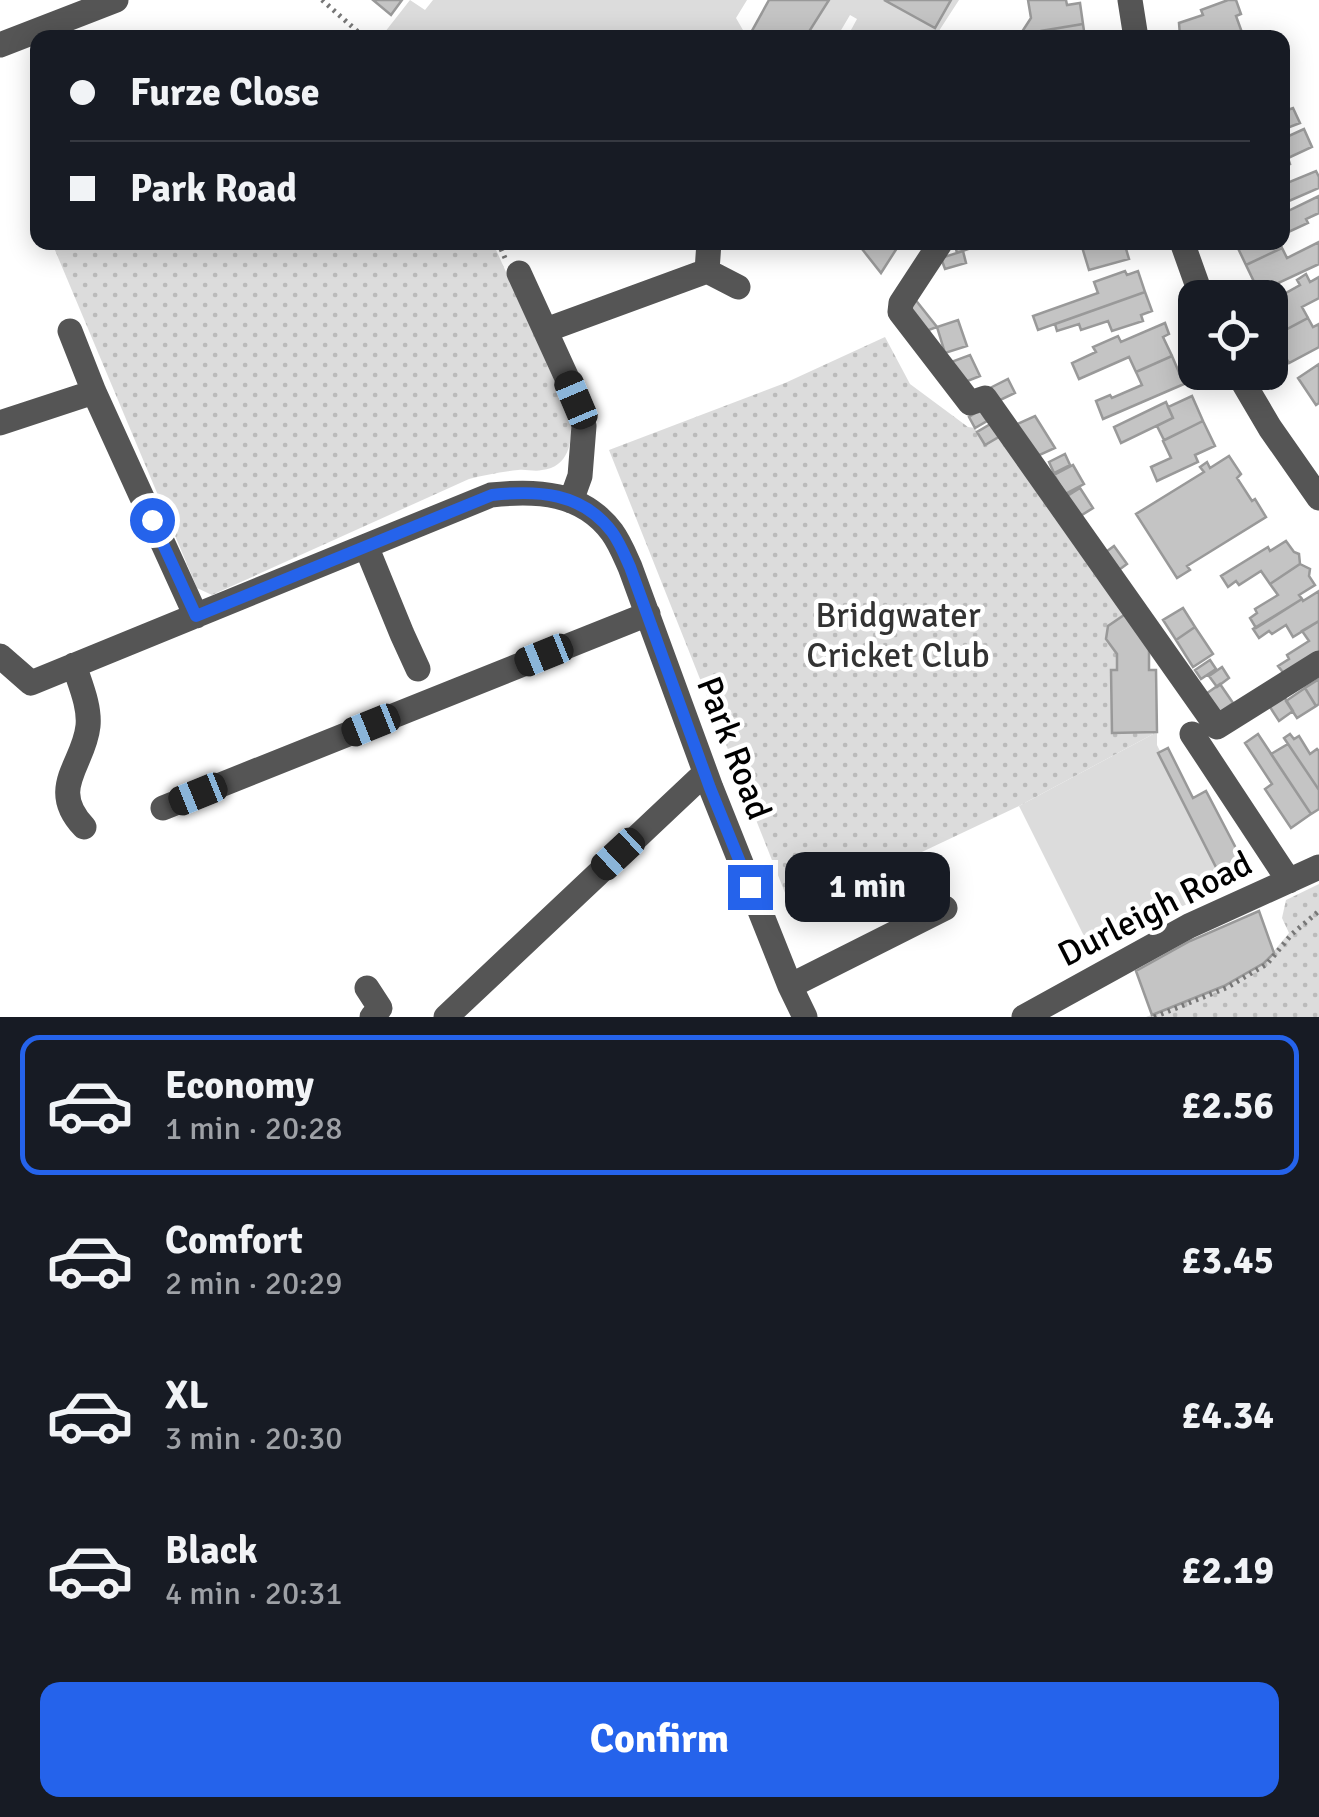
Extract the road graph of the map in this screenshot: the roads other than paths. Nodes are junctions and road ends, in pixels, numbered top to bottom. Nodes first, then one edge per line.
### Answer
1 (1130, 0) edge
2 (111, 1) edge
3 (38, 30) edge
4 (1135, 30) edge
5 (30, 33) edge
6 (0, 45) edge
7 (708, 250) edge
8 (936, 250) edge
9 (1185, 250) edge
10 (707, 272) junction
11 (520, 273) dead end
12 (1196, 280) edge
13 (738, 287) dead end
14 (70, 330) dead end
15 (546, 330) junction
16 (1248, 390) edge
17 (94, 392) junction
18 (0, 424) edge
19 (1319, 498) edge
20 (571, 500) junction
21 (366, 546) junction
22 (648, 614) junction
23 (196, 616) junction
24 (0, 656) edge
25 (1319, 663) edge
26 (74, 665) junction
27 (418, 668) dead end
28 (1192, 734) dead end
29 (705, 773) junction
30 (163, 808) dead end
31 (84, 827) dead end
32 (1319, 867) edge
33 (1289, 882) junction
34 (945, 908) dead end
35 (790, 986) junction
36 (367, 988) dead end
37 (372, 1017) edge
38 (446, 1017) edge
39 (805, 1017) edge
40 (1024, 1017) edge

1 - 4 street
2 - 3 street
5 - 6 street
7 - 10 street
8 - 25 street
9 - 12 street
10 - 13 street
10 - 15 street
11 - 15 street
14 - 17 street
15 - 20 street
16 - 19 street
17 - 18 street
17 - 23 street
20 - 21 street
20 - 22 street, Park Road
21 - 23 street
21 - 27 street
22 - 29 street, Park Road
22 - 30 street
23 - 26 street
24 - 26 street
26 - 31 street
28 - 33 street
29 - 35 street, Park Road
29 - 38 street
32 - 33 street, Durleigh Road
33 - 40 street, Durleigh Road
34 - 35 street
35 - 39 street, Park Road
36 - 37 street

